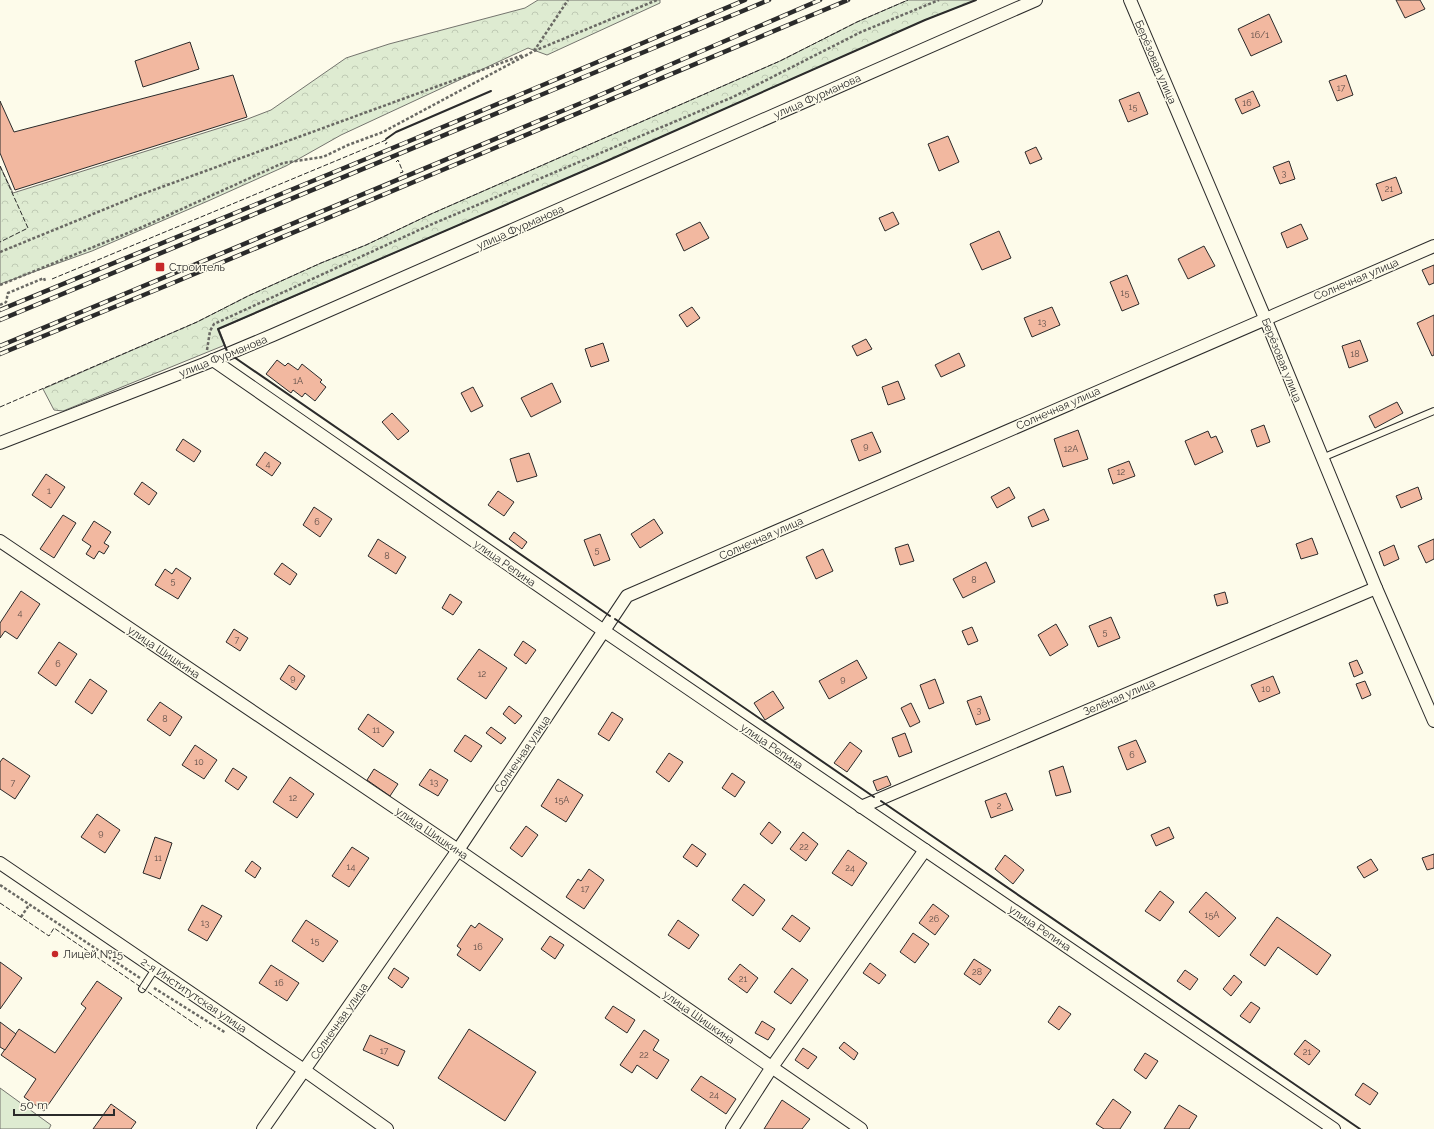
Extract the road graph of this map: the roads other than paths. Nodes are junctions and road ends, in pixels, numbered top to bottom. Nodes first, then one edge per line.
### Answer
1 (1036, 0) edge
2 (1130, 0) edge
3 (1434, 246) edge
4 (1265, 318) junction
5 (208, 362) junction
6 (1434, 411) edge
7 (0, 443) edge
8 (1322, 458) junction
9 (0, 542) edge
10 (1376, 588) junction
11 (604, 631) junction
12 (1434, 721) edge
13 (861, 806) junction
14 (458, 850) junction
15 (925, 850) junction
16 (0, 863) edge
17 (155, 969) junction
18 (142, 989) dead end
19 (772, 1067) junction
20 (304, 1070) junction
21 (263, 1129) edge
22 (387, 1129) edge
23 (732, 1129) edge
24 (861, 1129) edge
25 (1334, 1129) edge

1 - 5 street, улица Фурманова
2 - 4 street, Берёзовая улица
3 - 4 street, Солнечная улица
4 - 8 street, Берёзовая улица
4 - 11 street, Солнечная улица
5 - 7 street, улица Фурманова
5 - 11 street, улица Репина
6 - 8 lane
8 - 10 street, Берёзовая улица
9 - 14 street, улица Шишкина
10 - 12 street, Берёзовая улица
10 - 13 street, Зелёная улица
11 - 13 street, улица Репина
11 - 14 street, Солнечная улица
13 - 15 street, улица Репина
14 - 19 street, улица Шишкина
14 - 20 street, Солнечная улица
15 - 19 street
15 - 25 street, улица Репина
16 - 17 street, 2-я Институтская улица
17 - 18 lane
17 - 20 street, 2-я Институтская улица
19 - 23 street
19 - 24 street, улица Шишкина
20 - 21 street, Солнечная улица
20 - 22 street, 2-я Институтская улица

